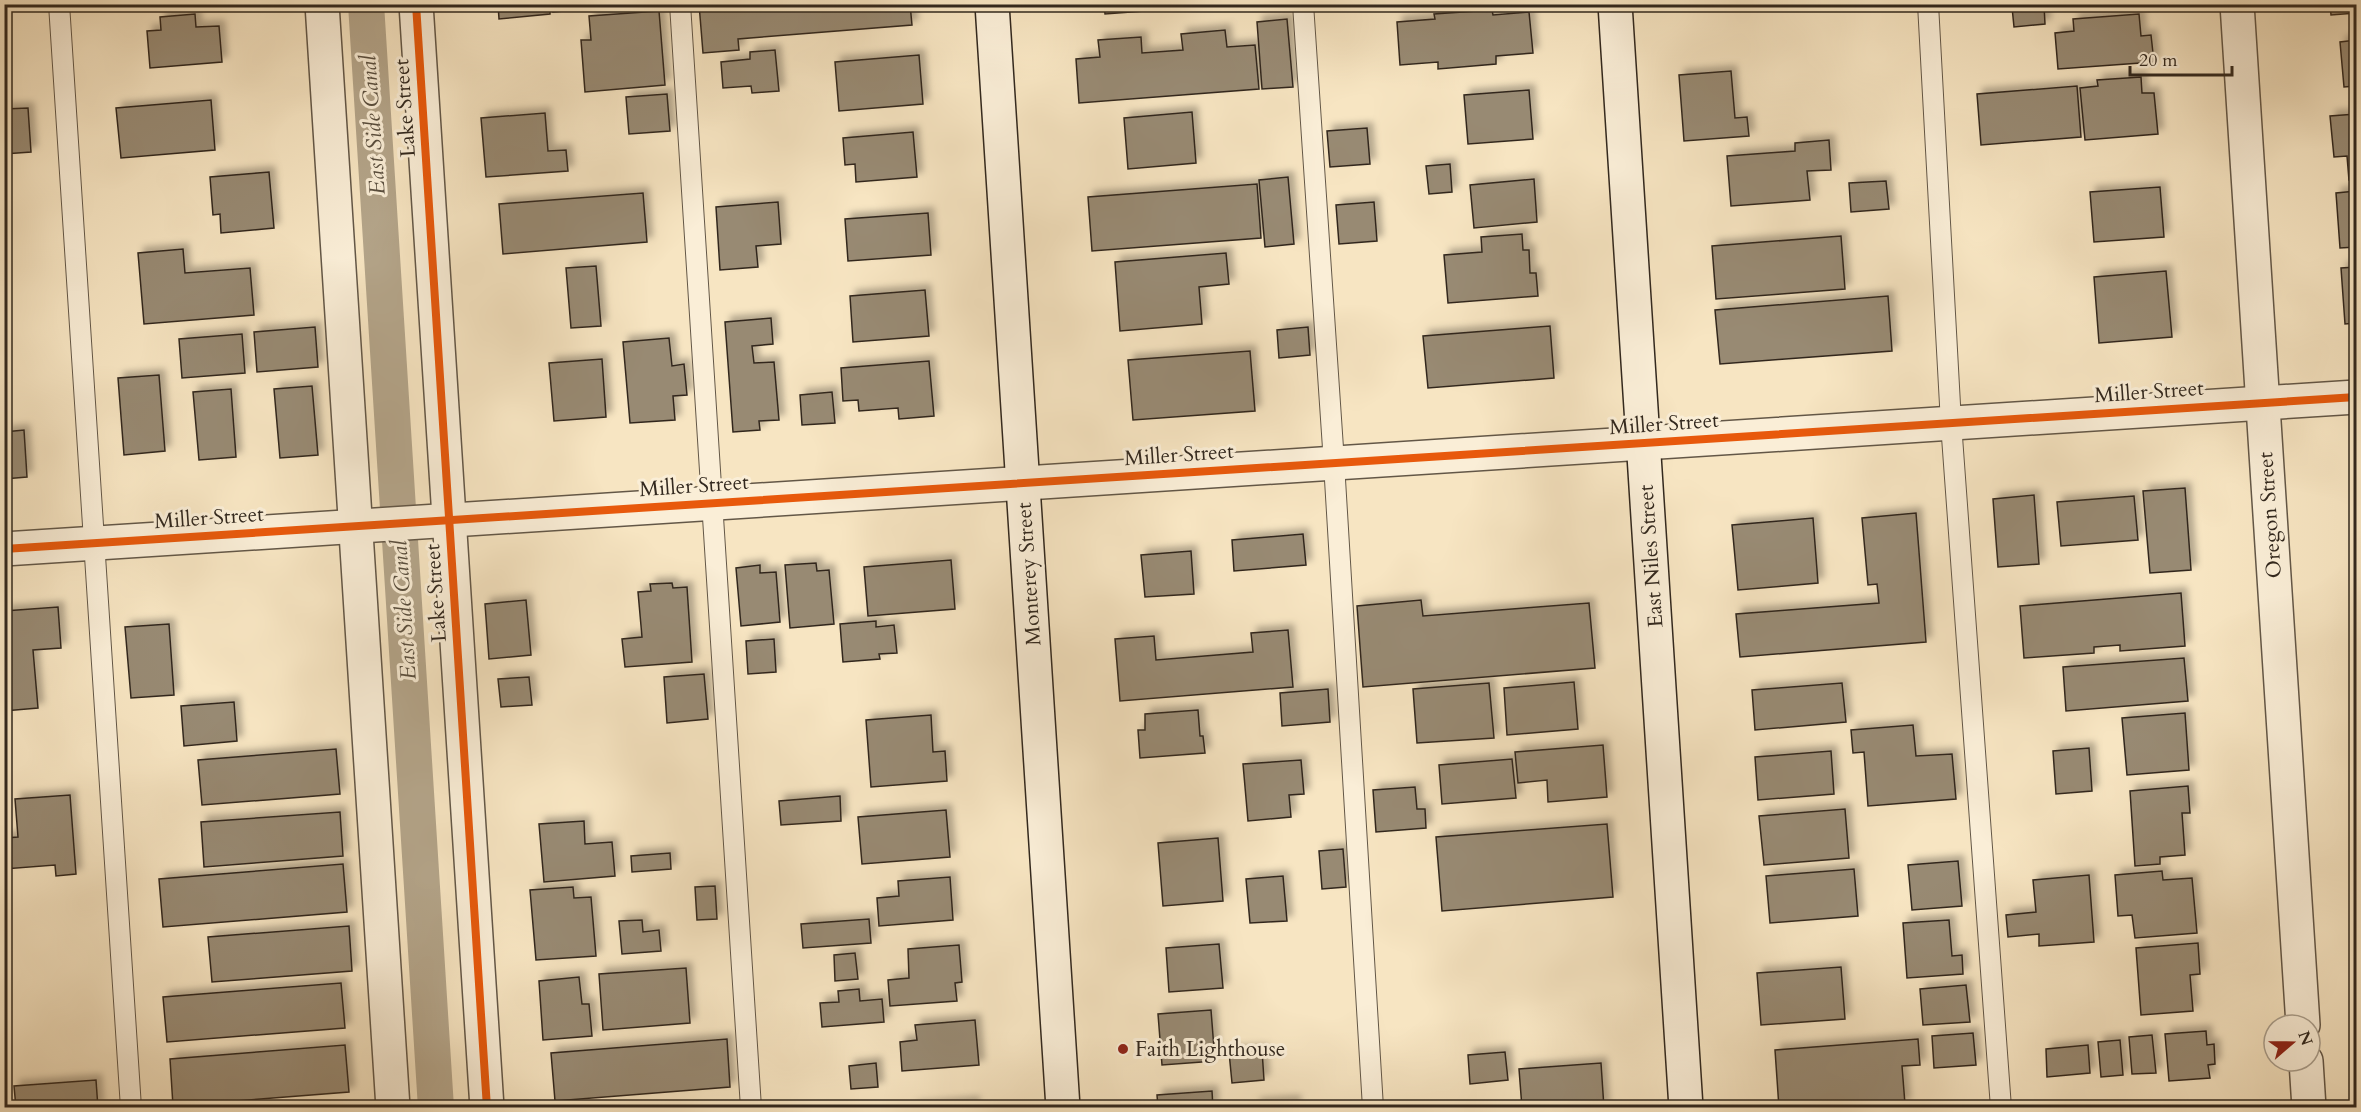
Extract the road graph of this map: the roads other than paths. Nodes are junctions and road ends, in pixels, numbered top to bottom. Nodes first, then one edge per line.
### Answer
1 (59, 4) edge
2 (322, 4) edge
3 (416, 4) edge
4 (680, 4) edge
5 (992, 4) edge
6 (1303, 4) edge
7 (1615, 4) edge
8 (1928, 4) edge
9 (2237, 4) edge
10 (2356, 397) edge
11 (2263, 403) junction
12 (1951, 423) junction
13 (1643, 443) junction
14 (1334, 463) junction
15 (1023, 483) junction
16 (712, 503) junction
17 (449, 520) junction
18 (356, 526) junction
19 (94, 543) junction
20 (4, 549) edge
21 (2302, 1013) edge
22 (2307, 1073) edge
23 (131, 1107) edge
24 (393, 1107) edge
25 (487, 1107) edge
26 (751, 1107) edge
27 (1063, 1107) edge
28 (1373, 1107) edge
29 (1686, 1107) edge
30 (2001, 1107) edge
31 (2308, 1107) edge

1 - 19 lane
2 - 18 street
3 - 17 street, Lake Street
4 - 16 lane
5 - 15 street, Monterey Street
6 - 14 lane
7 - 13 street, East Niles Street
8 - 12 lane
9 - 11 street, Oregon Street
10 - 11 street, Miller Street
11 - 12 street, Miller Street
11 - 21 street, Oregon Street
12 - 13 street, Miller Street
12 - 30 lane
13 - 14 street, Miller Street
13 - 29 street, East Niles Street
14 - 15 street, Miller Street
14 - 28 lane
15 - 16 street, Miller Street
15 - 27 street, Monterey Street
16 - 17 street, Miller Street
16 - 26 lane
17 - 18 street, Miller Street
17 - 25 street, Lake Street
18 - 19 street, Miller Street
18 - 24 street
19 - 20 street, Miller Street
19 - 23 lane
22 - 31 street

